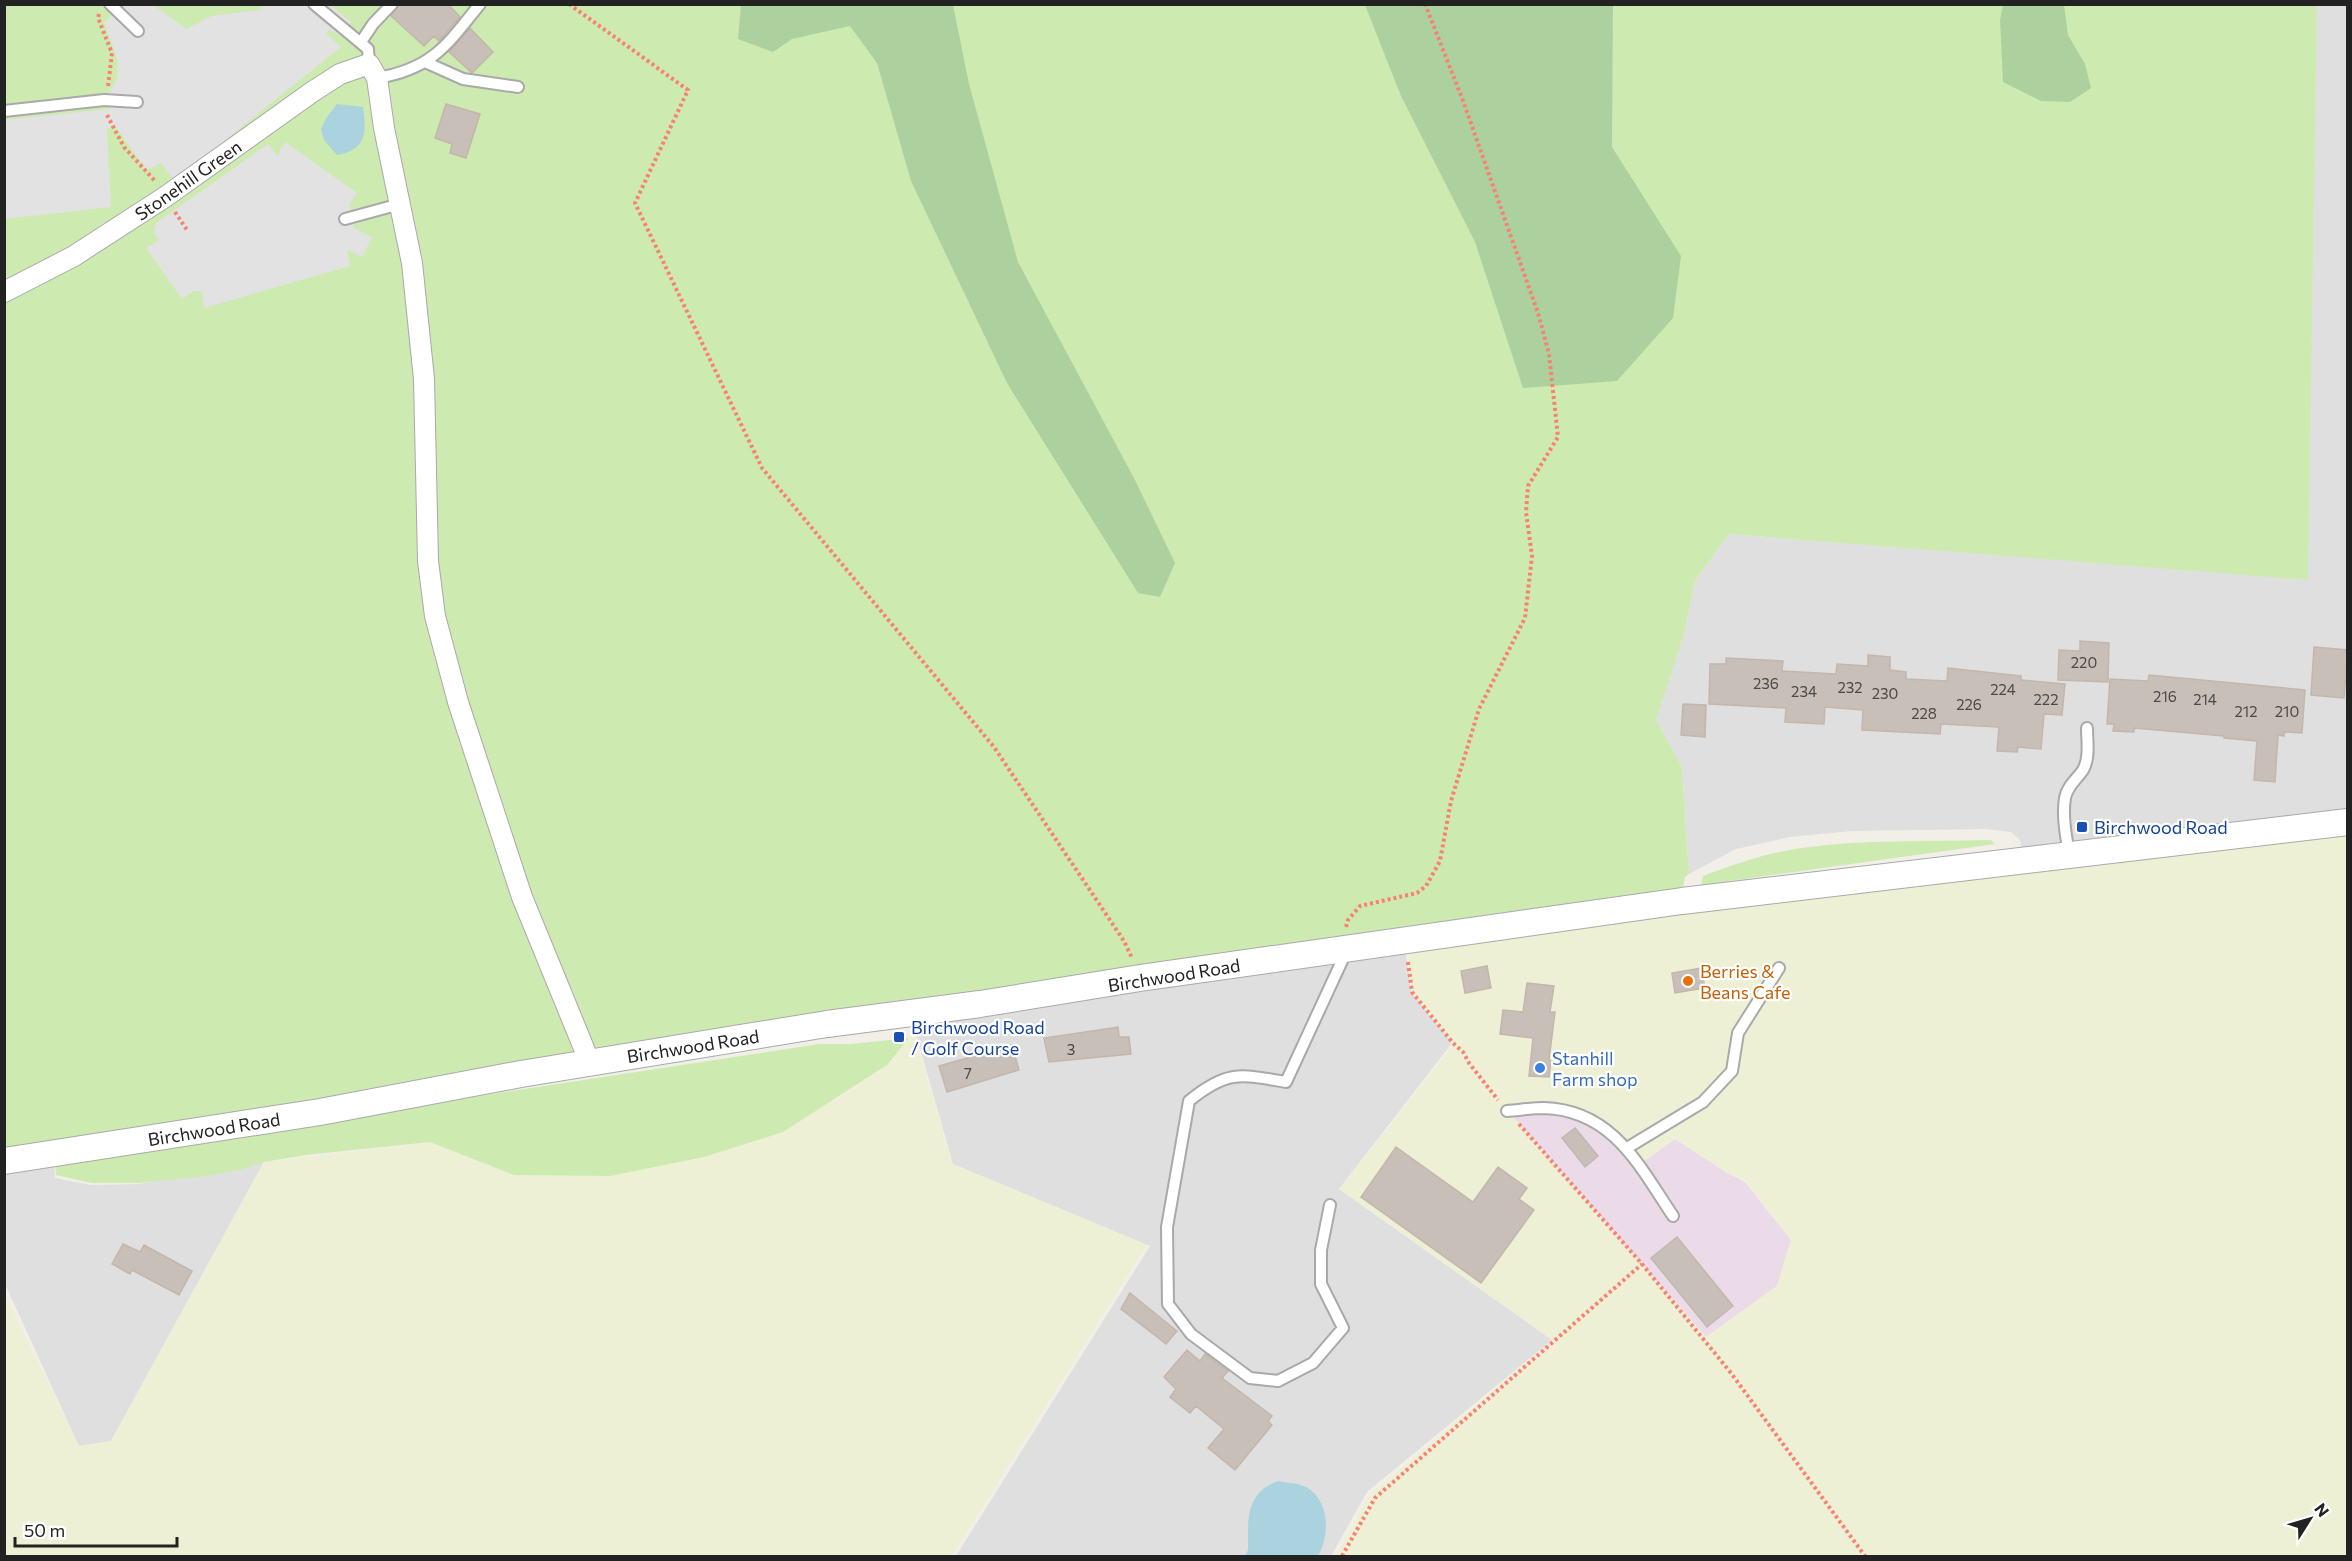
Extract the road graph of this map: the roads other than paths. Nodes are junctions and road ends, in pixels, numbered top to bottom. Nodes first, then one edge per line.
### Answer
1 (110, 4) edge
2 (314, 4) edge
3 (392, 4) edge
4 (480, 4) edge
5 (138, 31) dead end
6 (361, 42) junction
7 (425, 62) junction
8 (373, 71) junction
9 (518, 87) dead end
10 (137, 102) dead end
11 (4, 111) edge
12 (400, 204) junction
13 (345, 219) dead end
14 (4, 292) edge
15 (2087, 728) dead end
16 (2348, 822) edge
17 (2069, 855) junction
18 (1345, 943) junction
19 (1779, 968) dead end
20 (590, 1063) junction
21 (1508, 1111) road end
22 (1627, 1148) junction
23 (4, 1161) edge
24 (1330, 1205) dead end
25 (1673, 1216) dead end

1 - 5 lane
2 - 6 lane
3 - 6 lane
4 - 7 lane
6 - 8 lane
7 - 8 lane
7 - 9 lane
8 - 12 street
8 - 14 street, Stonehill Green
10 - 11 lane
12 - 13 lane
12 - 20 street
15 - 17 lane
16 - 17 street, Birchwood Road
17 - 18 street, Birchwood Road
18 - 20 street, Birchwood Road
18 - 24 lane
19 - 22 lane
20 - 23 street, Birchwood Road
21 - 22 lane
22 - 25 lane

